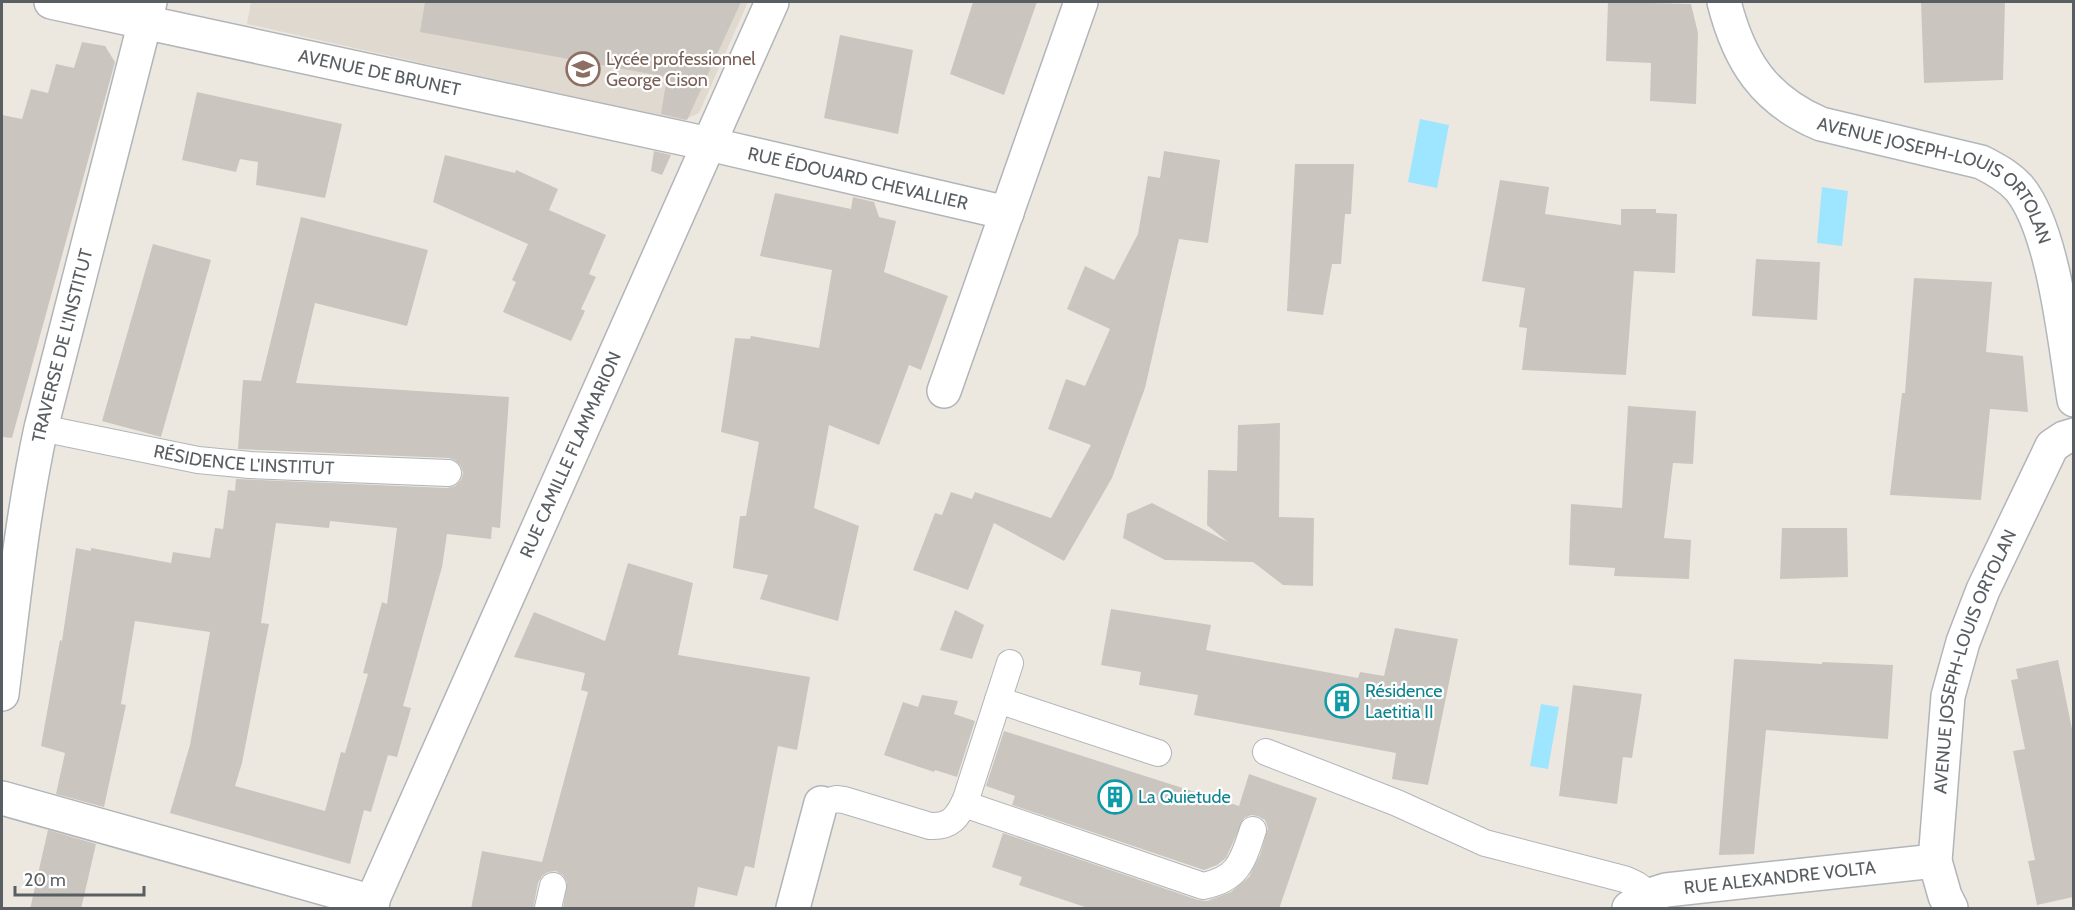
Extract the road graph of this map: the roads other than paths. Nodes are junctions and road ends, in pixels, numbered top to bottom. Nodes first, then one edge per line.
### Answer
1 (51, 2) edge
2 (772, 2) edge
3 (1081, 2) edge
4 (1724, 2) edge
5 (147, 11) edge
6 (709, 144) junction
7 (1007, 213) junction
8 (2063, 277) edge
9 (944, 391) dead end
10 (2073, 400) edge
11 (41, 428) junction
12 (2073, 435) edge
13 (448, 473) dead end
14 (1010, 663) dead end
15 (2, 694) edge
16 (998, 699) junction
17 (1266, 752) dead end
18 (1158, 753) dead end
19 (2, 798) edge
20 (820, 803) joint
21 (964, 804) junction
22 (1252, 830) dead end
23 (1935, 861) junction
24 (1638, 902) edge
25 (371, 905) edge
26 (793, 909) edge
27 (1951, 909) edge

1 - 5 street, AVENUE DE BRUNET
2 - 6 street, RUE CAMILLE FLAMMARION
3 - 7 street
4 - 8 street, AVENUE JOSEPH-LOUIS ORTOLAN
5 - 6 street, AVENUE DE BRUNET
5 - 11 street, TRAVERSE DE L'INSTITUT
6 - 7 street, RUE ÉDOUARD CHEVALLIER
6 - 25 street, RUE CAMILLE FLAMMARION
7 - 9 street
8 - 10 street, AVENUE JOSEPH-LOUIS ORTOLAN
11 - 13 lane, RÉSIDENCE L'INSTITUT
11 - 15 street, TRAVERSE DE L'INSTITUT
12 - 23 street, AVENUE JOSEPH-LOUIS ORTOLAN
14 - 16 lane
16 - 18 lane
16 - 21 lane
17 - 24 lane
19 - 25 street
20 - 21 lane
20 - 26 street
21 - 22 lane
23 - 24 street, RUE ALEXANDRE VOLTA
23 - 27 street, AVENUE JOSEPH-LOUIS ORTOLAN

